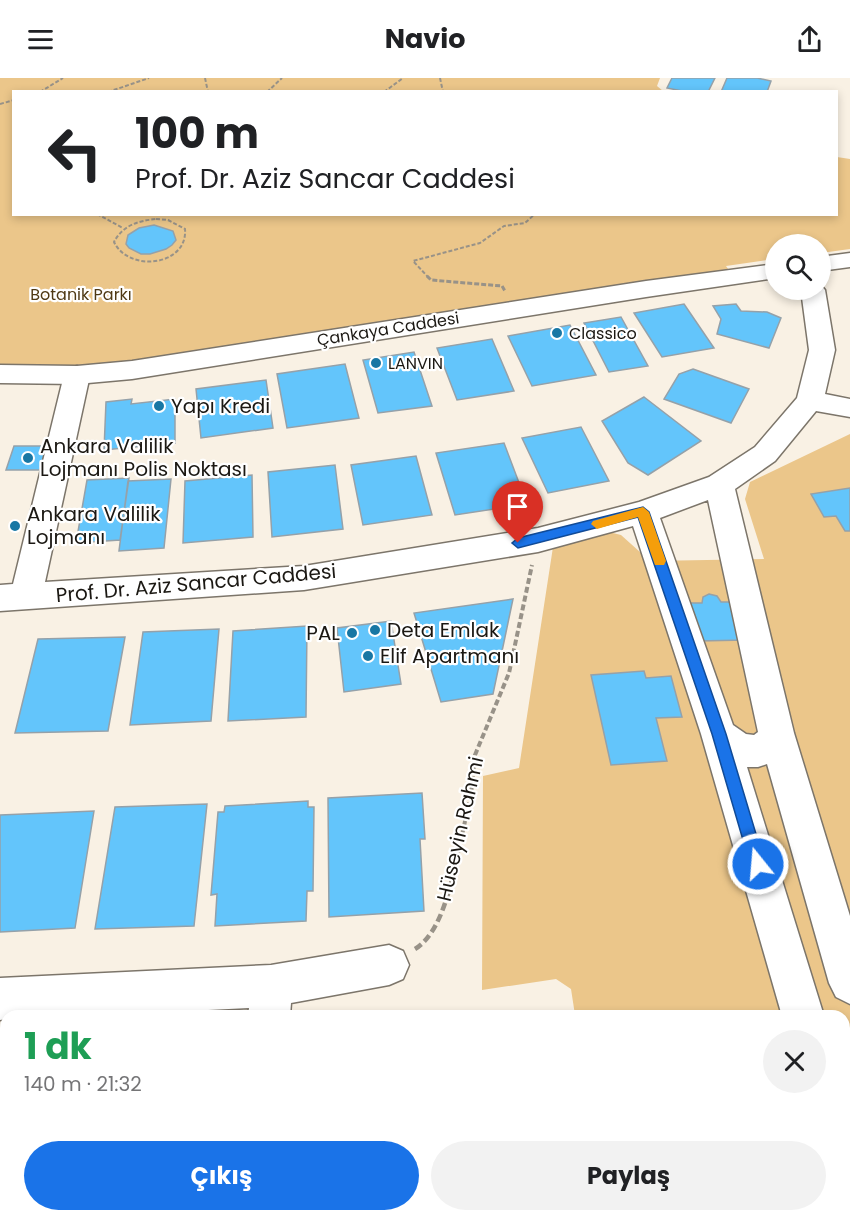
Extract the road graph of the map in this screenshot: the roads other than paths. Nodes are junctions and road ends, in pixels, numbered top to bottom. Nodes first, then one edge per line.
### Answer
1 (850, 260) edge
2 (831, 263) edge
3 (765, 272) edge
4 (814, 300) edge
5 (0, 374) edge
6 (77, 375) junction
7 (850, 394) edge
8 (810, 401) junction
9 (850, 408) edge
10 (718, 485) junction
11 (643, 512) junction
12 (13, 598) edge
13 (776, 733) junction
14 (719, 734) junction
15 (389, 964) road end
16 (850, 983) edge
17 (0, 999) edge
18 (270, 1001) edge
19 (801, 1010) edge

1 - 2 street
3 - 6 street, Çankaya Caddesi
4 - 8 street, Prof. Dr. Aziz Sancar Caddesi
5 - 6 street, Çankaya Caddesi
6 - 12 street
7 - 8 street
8 - 9 street
8 - 10 street, Prof. Dr. Aziz Sancar Caddesi
10 - 11 street, Prof. Dr. Aziz Sancar Caddesi
10 - 13 street
11 - 12 street, Prof. Dr. Aziz Sancar Caddesi
11 - 14 street
13 - 14 street
13 - 16 street
14 - 19 street
15 - 18 street
17 - 18 street

